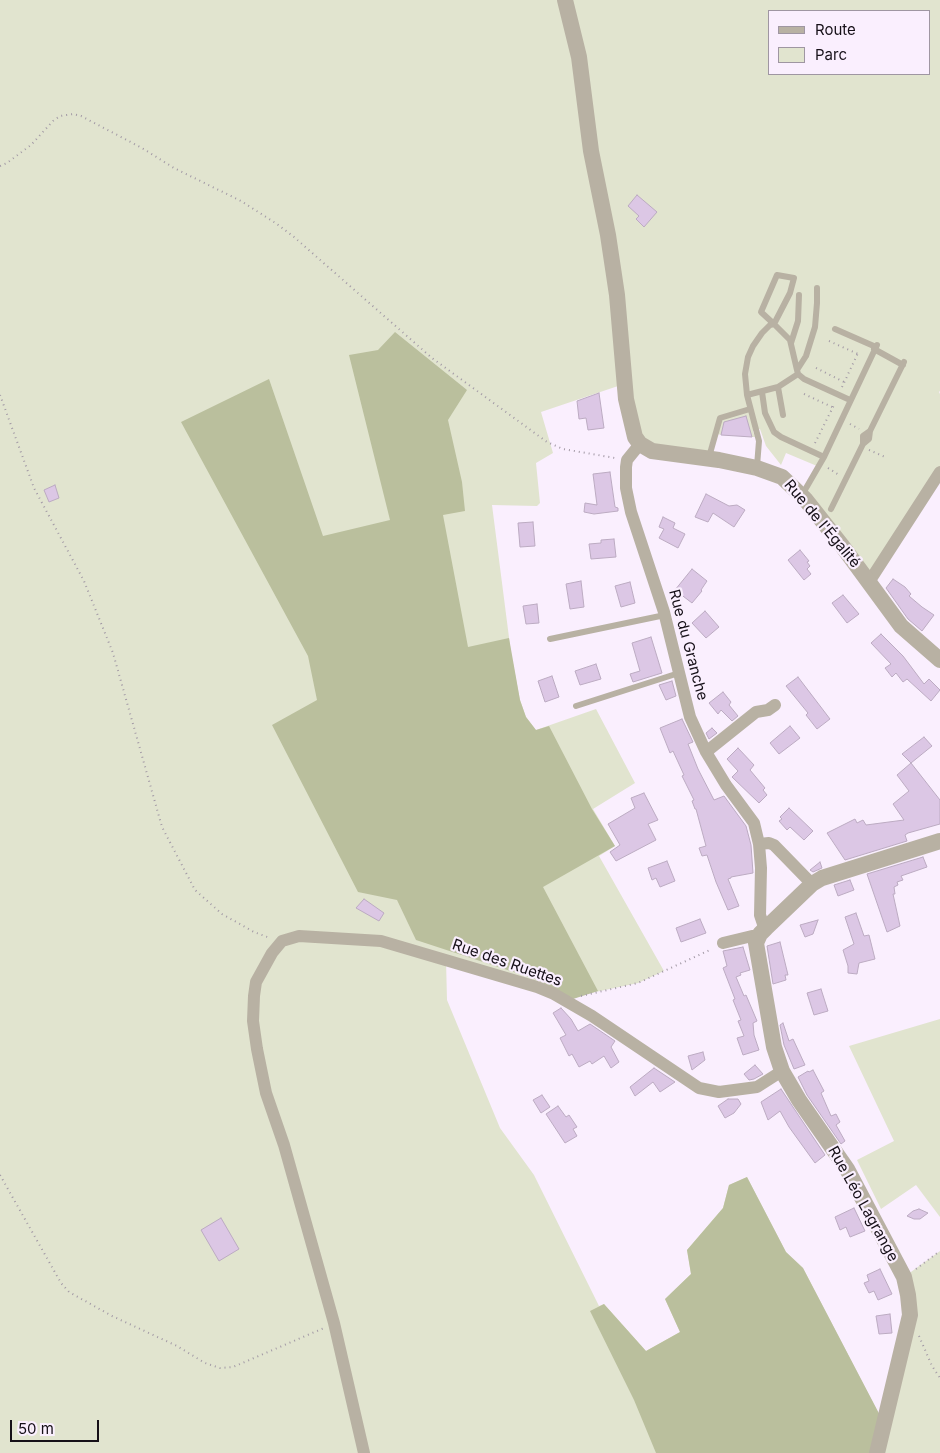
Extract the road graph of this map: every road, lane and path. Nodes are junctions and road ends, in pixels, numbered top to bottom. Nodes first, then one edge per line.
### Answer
1 (564, 0) edge
2 (0, 166) edge
3 (817, 288) dead end
4 (799, 295) dead end
5 (774, 324) junction
6 (835, 329) dead end
7 (829, 340) dead end
8 (791, 343) junction
9 (876, 347) junction
10 (858, 354) dead end
11 (816, 368) dead end
12 (798, 372) junction
13 (844, 382) dead end
14 (778, 388) junction
15 (762, 392) junction
16 (804, 394) dead end
17 (0, 395) edge
18 (747, 395) junction
19 (850, 400) junction
20 (832, 407) dead end
21 (750, 409) junction
22 (783, 415) dead end
23 (841, 420) junction
24 (868, 431) junction
25 (640, 444) junction
26 (863, 445) junction
27 (824, 457) junction
28 (885, 457) dead end
29 (709, 458) junction
30 (627, 460) junction
31 (824, 466) dead end
32 (757, 468) junction
33 (940, 472) edge
34 (846, 479) junction
35 (802, 496) junction
36 (831, 508) dead end
37 (869, 582) junction
38 (665, 615) junction
39 (550, 639) dead end
40 (940, 660) edge
41 (679, 673) junction
42 (775, 705) dead end
43 (576, 706) dead end
44 (706, 752) junction
45 (940, 841) edge
46 (759, 844) junction
47 (812, 884) junction
48 (762, 932) junction
49 (282, 941) junction
50 (723, 943) joint
51 (567, 1001) junction
52 (782, 1071) junction
53 (0, 1175) edge
54 (940, 1251) edge
55 (904, 1278) junction
56 (910, 1315) junction
57 (334, 1323) junction
58 (940, 1378) edge
59 (364, 1453) edge
60 (877, 1453) edge

1 - 25 street
2 - 30 path
3 - 12 lane
4 - 8 lane
5 - 5 lane
5 - 8 lane
5 - 18 lane
6 - 9 lane
7 - 10 path
8 - 12 lane
9 - 19 lane
9 - 24 lane
11 - 13 path
12 - 14 lane
12 - 19 lane
14 - 15 lane
14 - 22 lane
15 - 18 lane
15 - 27 lane
16 - 20 path
17 - 49 path
18 - 21 lane
19 - 23 lane
21 - 29 lane
21 - 32 lane
23 - 24 path
23 - 27 lane
24 - 26 lane
25 - 29 street, Rue de l'Égalité
25 - 30 street
26 - 28 path
26 - 34 lane
27 - 35 lane
29 - 32 street, Rue de l'Égalité
30 - 38 street, Rue du Granche
31 - 34 path
32 - 35 street, Rue de l'Égalité
33 - 37 street
34 - 36 lane
35 - 37 street, Rue de l'Égalité
37 - 40 street, Rue de l'Égalité
38 - 39 lane
38 - 41 street, Rue du Granche
41 - 43 lane
41 - 44 street, Rue du Granche
42 - 44 street
44 - 46 street, Rue du Granche
45 - 47 street
46 - 47 street
46 - 48 street, Rue du Granche
47 - 48 street
48 - 50 street
48 - 52 street, Rue Léo Lagrange
49 - 51 street, Rue des Ruettes
49 - 57 street
50 - 51 path
51 - 52 street, Rue des Ruettes
52 - 55 street, Rue Léo Lagrange
53 - 57 path
54 - 55 path
55 - 56 street, Rue Léo Lagrange
56 - 58 path
56 - 60 street, Rue Léo Lagrange
57 - 59 street

